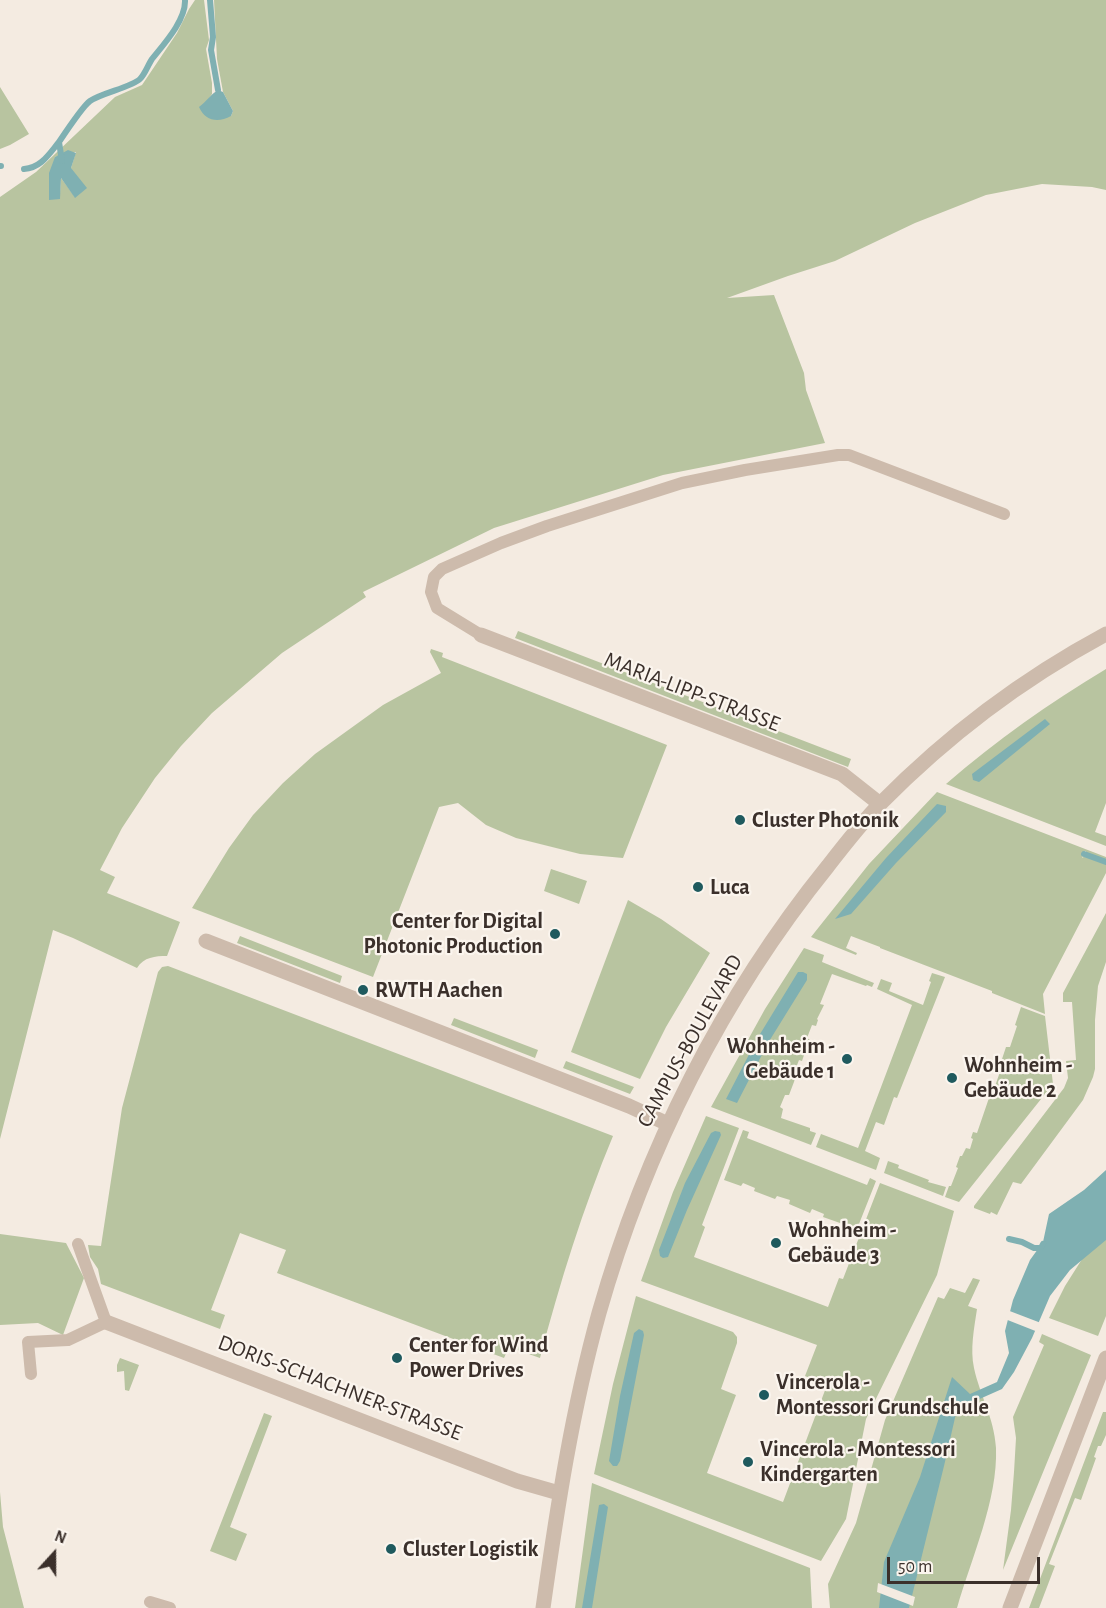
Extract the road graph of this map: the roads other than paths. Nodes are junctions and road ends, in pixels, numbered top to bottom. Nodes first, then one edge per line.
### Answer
1 (1004, 514) dead end
2 (1106, 633) edge
3 (481, 635) joint
4 (880, 804) junction
5 (206, 941) dead end
6 (669, 1124) junction
7 (78, 1244) dead end
8 (106, 1322) junction
9 (1106, 1358) edge
10 (31, 1374) dead end
11 (1103, 1376) edge
12 (560, 1493) junction
13 (150, 1602) dead end
14 (170, 1608) edge
15 (543, 1608) edge
16 (1010, 1608) edge

1 - 3 lane
2 - 4 street, CAMPUS-BOULEVARD
3 - 4 street, MARIA-LIPP-STRASSE
4 - 6 street, CAMPUS-BOULEVARD
5 - 6 street
6 - 12 street, CAMPUS-BOULEVARD
7 - 8 lane
8 - 10 lane
8 - 12 street, DORIS-SCHACHNER-STRASSE
9 - 11 street
11 - 16 street
12 - 15 street, CAMPUS-BOULEVARD
13 - 14 lane

